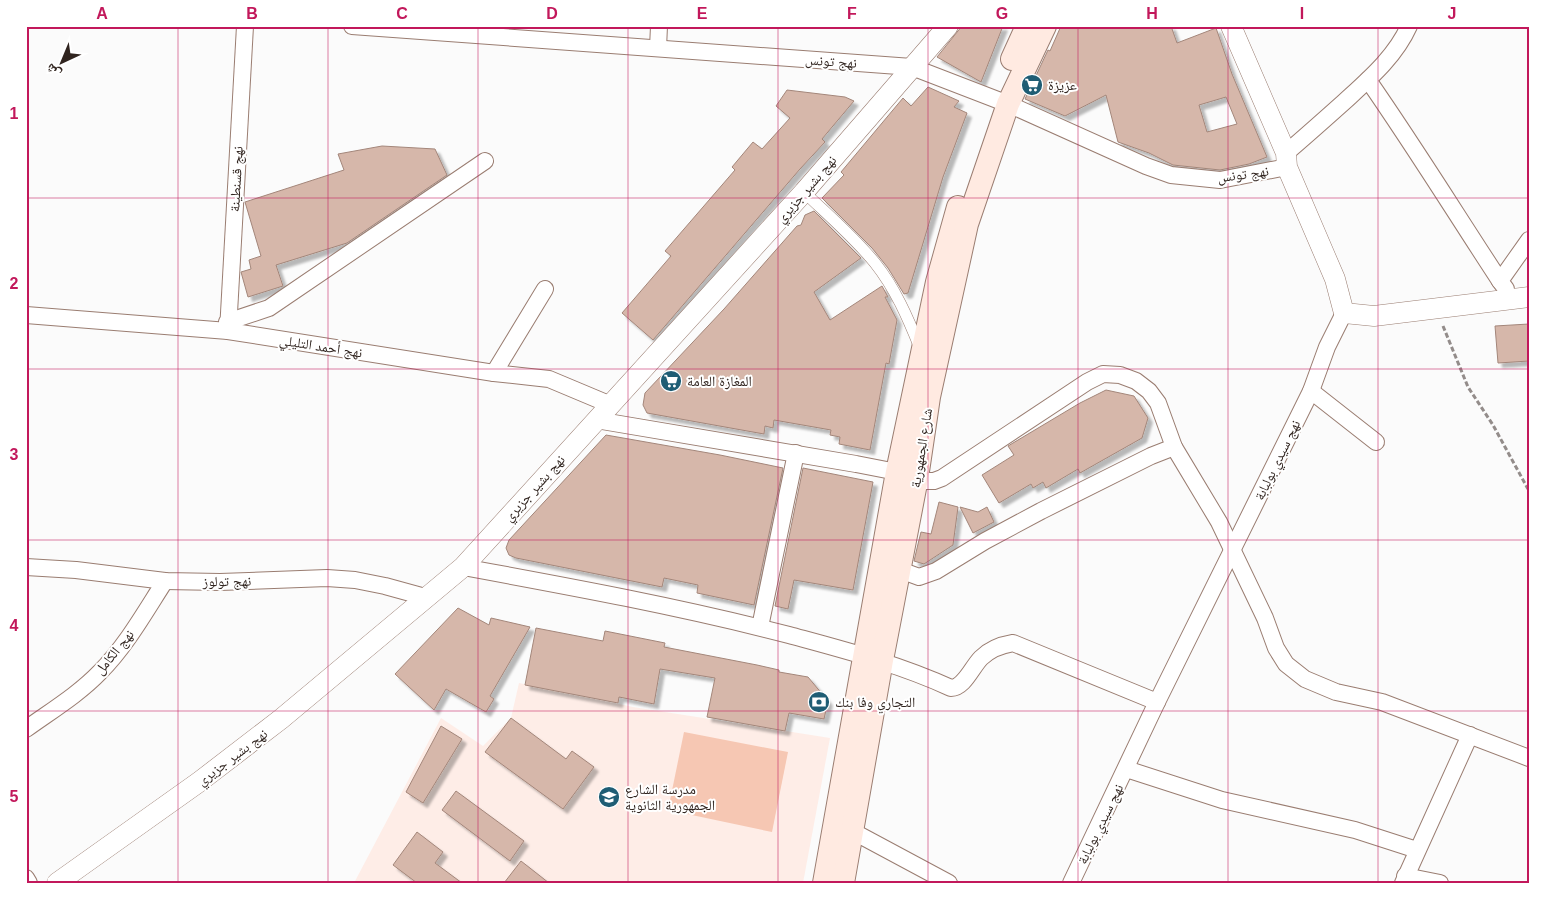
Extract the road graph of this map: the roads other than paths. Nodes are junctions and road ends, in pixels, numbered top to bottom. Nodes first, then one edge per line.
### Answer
1 (244, 26) edge
2 (352, 26) edge
3 (659, 26) edge
4 (948, 26) edge
5 (1027, 26) edge
6 (1045, 26) edge
7 (1231, 26) edge
8 (1409, 26) edge
9 (658, 48) junction
10 (912, 67) junction
11 (1368, 80) junction
12 (1001, 101) junction
13 (1287, 160) junction
14 (485, 161) dead end
15 (804, 192) junction
16 (1529, 240) edge
17 (1500, 281) junction
18 (545, 289) dead end
19 (1520, 297) edge
20 (1344, 314) junction
21 (26, 315) edge
22 (227, 327) junction
23 (922, 352) junction
24 (494, 373) junction
25 (1311, 391) junction
26 (611, 405) junction
27 (596, 420) junction
28 (1376, 442) dead end
29 (1174, 447) junction
30 (796, 453) junction
31 (907, 475) junction
32 (1233, 549) junction
33 (26, 567) edge
34 (463, 567) junction
35 (900, 570) junction
36 (166, 581) junction
37 (426, 597) junction
38 (760, 627) junction
39 (873, 658) junction
40 (1157, 702) junction
41 (26, 729) edge
42 (1470, 735) junction
43 (1529, 758) edge
44 (1126, 769) junction
45 (852, 832) junction
46 (1417, 850) junction
47 (26, 878) edge
48 (1404, 879) edge
49 (29, 883) edge
50 (57, 883) edge
51 (824, 883) edge
52 (843, 883) edge
53 (949, 883) edge
54 (1071, 883) edge
55 (1440, 883) edge

1 - 22 street, نهج قسنطينة
2 - 9 street, نهج تونس
3 - 9 street
4 - 10 street, نهج بشير جزيري
5 - 12 main road, شارع الجمهورية
6 - 12 main road, شارع الجمهورية
7 - 13 street
8 - 11 street
9 - 10 street, نهج تونس
10 - 12 street, نهج تونس
10 - 15 street, نهج بشير جزيري
11 - 13 street
11 - 17 street
12 - 13 street, نهج تونس
12 - 23 main road, شارع الجمهورية
12 - 31 main road, شارع الجمهورية
13 - 20 street
14 - 22 street
15 - 23 street
15 - 26 street, نهج بشير جزيري
16 - 17 street
17 - 19 street
18 - 24 street
19 - 20 street
20 - 25 street, نهج سيدي بولبابة
21 - 22 street, نهج أحمد التليلي
22 - 24 street, نهج أحمد التليلي
23 - 31 main road, شارع الجمهورية
24 - 26 street, نهج أحمد التليلي
25 - 28 street
25 - 32 street, نهج سيدي بولبابة
26 - 27 street, نهج بشير جزيري
27 - 30 street
27 - 34 street, نهج بشير جزيري
29 - 31 street
29 - 32 street
29 - 35 street
30 - 31 street
30 - 38 street
31 - 35 main road, شارع الجمهورية
31 - 39 main road, شارع الجمهورية
32 - 40 street, نهج سيدي بولبابة
32 - 42 street
33 - 36 street, نهج تولوز
34 - 37 street, نهج بشير جزيري
34 - 38 street
35 - 39 main road, شارع الجمهورية
36 - 37 street, نهج تولوز
36 - 41 street, نهج الكامل
37 - 50 street, نهج بشير جزيري
38 - 39 street
39 - 40 street
39 - 45 main road, شارع الجمهورية
39 - 51 main road, شارع الجمهورية
40 - 44 street, نهج سيدي بولبابة
42 - 43 street
42 - 46 street
44 - 46 street
44 - 54 street, نهج سيدي بولبابة
45 - 52 main road, شارع الجمهورية
45 - 53 street
46 - 48 street
47 - 49 street
48 - 55 street

